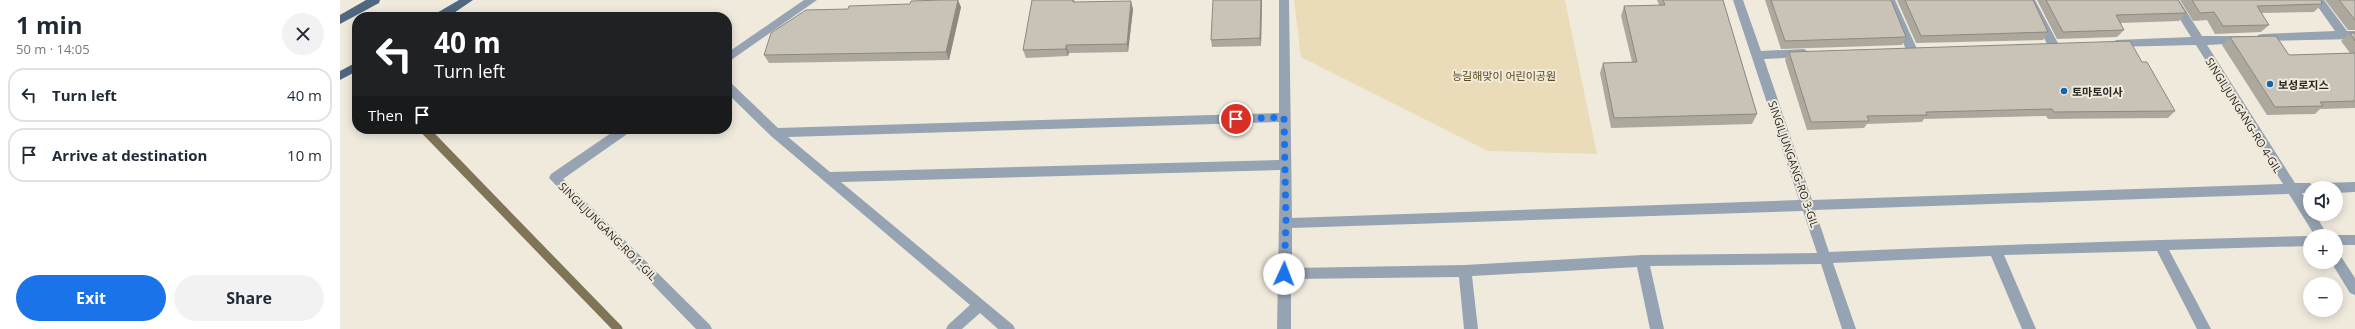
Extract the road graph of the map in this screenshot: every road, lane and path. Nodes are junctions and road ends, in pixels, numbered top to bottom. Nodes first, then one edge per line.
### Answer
1 (375, 0) edge
2 (468, 0) edge
3 (812, 0) edge
4 (1284, 0) edge
5 (1738, 0) edge
6 (1890, 0) edge
7 (2030, 0) edge
8 (2173, 0) edge
9 (2318, 0) edge
10 (354, 12) edge
11 (448, 12) edge
12 (352, 13) edge
13 (340, 20) edge
14 (2349, 35) edge
15 (2198, 40) junction
16 (2102, 44) edge
17 (2038, 47) edge
18 (1896, 49) edge
19 (1819, 52) edge
20 (1757, 55) junction
21 (732, 56) edge
22 (352, 69) edge
23 (340, 76) edge
24 (732, 91) edge
25 (1284, 117) junction
26 (619, 134) edge
27 (775, 134) junction
28 (1285, 165) junction
29 (829, 178) junction
30 (2343, 187) edge
31 (2355, 187) edge
32 (2303, 188) edge
33 (2291, 189) junction
34 (1808, 206) junction
35 (1286, 223) junction
36 (2317, 229) edge
37 (2343, 240) edge
38 (2355, 240) edge
39 (2303, 241) edge
40 (2160, 245) junction
41 (1995, 250) junction
42 (1826, 258) junction
43 (1642, 261) junction
44 (2342, 269) edge
45 (1465, 271) junction
46 (1284, 274) junction
47 (2355, 289) edge
48 (980, 305) junction
49 (705, 329) edge
50 (953, 329) edge
51 (1008, 329) edge
52 (1284, 329) edge
53 (1471, 329) edge
54 (1657, 329) edge
55 (1849, 329) edge
56 (2029, 329) edge
57 (2204, 329) edge

1 - 10 main road
2 - 11 main road
3 - 21 street
4 - 25 street
5 - 20 street, SINGILJUNGANG-RO 3-GIL
6 - 18 street
7 - 17 street
8 - 15 street, SINGILJUNGANG-RO 4-GIL
9 - 14 street
12 - 13 main road
14 - 15 street, SINGILJUNGANG-RO 4-GIL
15 - 16 street, SINGILJUNGANG-RO 4-GIL
15 - 33 street, SINGILJUNGANG-RO 4-GIL
19 - 20 street
20 - 34 street, SINGILJUNGANG-RO 3-GIL
22 - 23 main road
24 - 27 street
25 - 27 street
25 - 28 street
26 - 49 street, SINGILJUNGANG-RO 1-GIL
27 - 29 street
28 - 29 street
28 - 35 street
29 - 48 street
30 - 31 street
32 - 33 street
33 - 34 street
33 - 36 street, SINGILJUNGANG-RO 4-GIL
34 - 35 street
34 - 42 street, SINGILJUNGANG-RO 3-GIL
35 - 46 street
37 - 38 street
39 - 40 street
40 - 41 street
40 - 57 street
41 - 42 street
41 - 56 street
42 - 43 street
42 - 55 street, SINGILJUNGANG-RO 3-GIL
43 - 45 street
43 - 54 street
44 - 47 street
45 - 46 street
45 - 53 street
46 - 52 street
48 - 50 street
48 - 51 street

